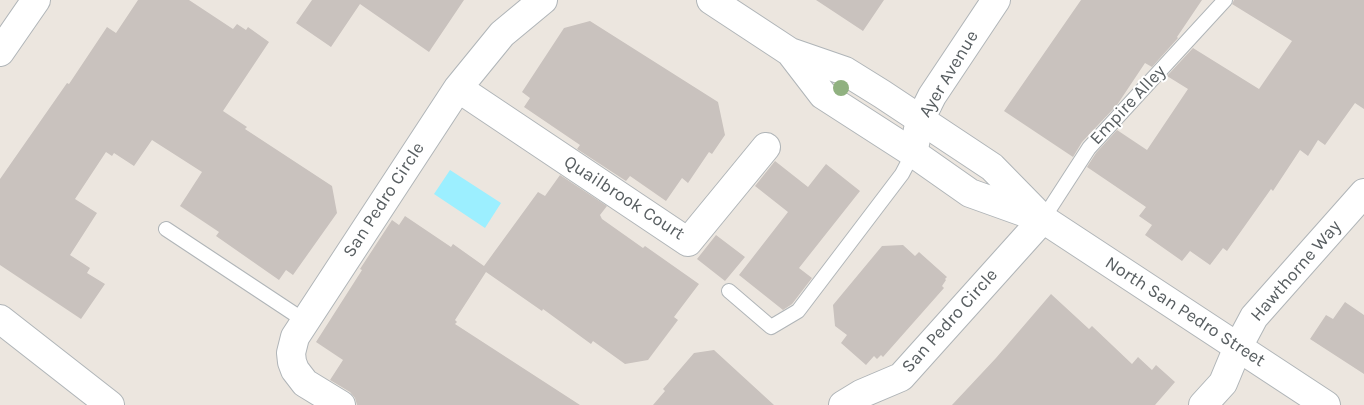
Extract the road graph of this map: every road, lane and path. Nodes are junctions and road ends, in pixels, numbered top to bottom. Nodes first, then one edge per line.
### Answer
1 (36, 0) edge
2 (542, 0) edge
3 (710, 0) edge
4 (996, 0) edge
5 (1225, 0) edge
6 (0, 52) edge
7 (790, 52) junction
8 (458, 88) junction
9 (920, 120) junction
10 (766, 148) dead end
11 (913, 153) junction
12 (1364, 193) edge
13 (1043, 219) junction
14 (166, 229) dead end
15 (729, 291) dead end
16 (0, 319) edge
17 (305, 321) junction
18 (1238, 346) junction
19 (110, 405) edge
20 (341, 405) edge
21 (843, 405) edge
22 (1203, 405) edge
23 (1326, 405) edge

1 - 6 street
2 - 8 street, San Pedro Circle
3 - 7 street, North San Pedro Street
4 - 9 street, Ayer Avenue
5 - 13 lane, Empire Alley
7 - 9 street, North San Pedro Street
7 - 11 street, North San Pedro Street
8 - 10 street, Quailbrook Court
8 - 17 street, San Pedro Circle
9 - 11 street, Ayer Avenue
9 - 13 street, North San Pedro Street
11 - 13 street, North San Pedro Street
11 - 15 lane
12 - 18 street, Hawthorne Way
13 - 18 street, North San Pedro Street
13 - 21 street, San Pedro Circle
14 - 17 lane
16 - 19 street
17 - 20 street, San Pedro Circle
18 - 22 street, Hawthorne Way
18 - 23 street, North San Pedro Street

